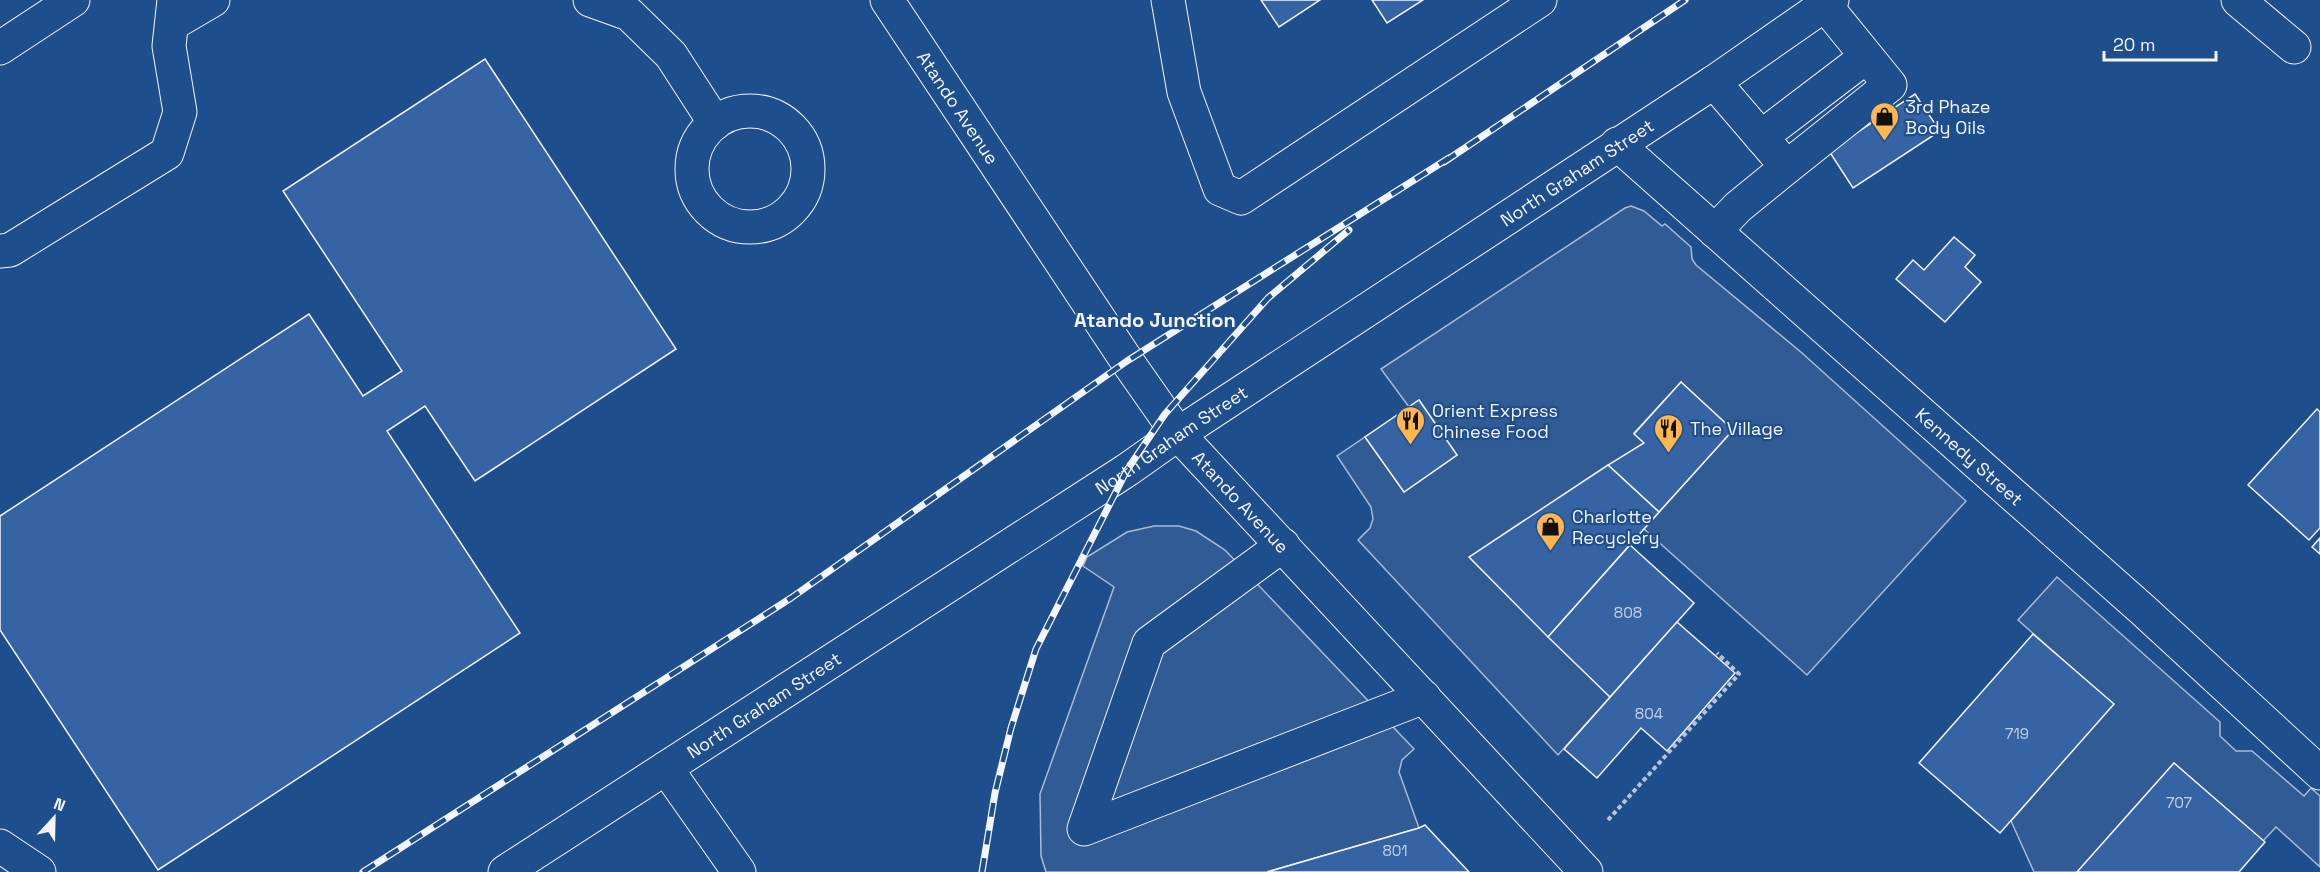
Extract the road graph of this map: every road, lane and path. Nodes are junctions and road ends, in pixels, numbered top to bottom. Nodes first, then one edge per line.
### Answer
1 (73, 0) edge
2 (213, 0) edge
3 (591, 0) edge
4 (887, 0) edge
5 (1168, 0) edge
6 (1540, 0) edge
7 (2238, 0) edge
8 (1828, 2) edge
9 (173, 12) edge
10 (2294, 47) dead end
11 (0, 48) edge
12 (1866, 57) junction
13 (1714, 82) junction
14 (715, 123) dead end
15 (1761, 137) junction
16 (1617, 144) junction
17 (1787, 167) junction
18 (1715, 231) junction
19 (0, 251) edge
20 (1178, 434) junction
21 (1283, 545) junction
22 (1717, 653) dead end
23 (1424, 697) junction
24 (666, 768) junction
25 (2320, 773) edge
26 (1608, 820) dead end
27 (0, 846) edge
28 (39, 872) edge
29 (505, 872) edge
30 (740, 872) edge
31 (1586, 872) edge

1 - 11 main road
2 - 9 main road
3 - 14 main road
4 - 20 main road, Atando Avenue
5 - 6 main road
7 - 10 main road
8 - 12 main road
8 - 13 main road, North Graham Street
9 - 19 main road
12 - 15 main road
12 - 17 main road
13 - 15 main road
13 - 16 main road, North Graham Street
15 - 17 main road
16 - 18 main road, Kennedy Street
16 - 20 main road, North Graham Street
17 - 18 main road
18 - 25 main road, Kennedy Street
20 - 21 main road, Atando Avenue
20 - 24 main road, North Graham Street
21 - 23 main road, Atando Avenue
21 - 23 main road
22 - 26 path
23 - 31 main road, Atando Avenue
24 - 29 main road, North Graham Street
24 - 30 main road
27 - 28 main road

